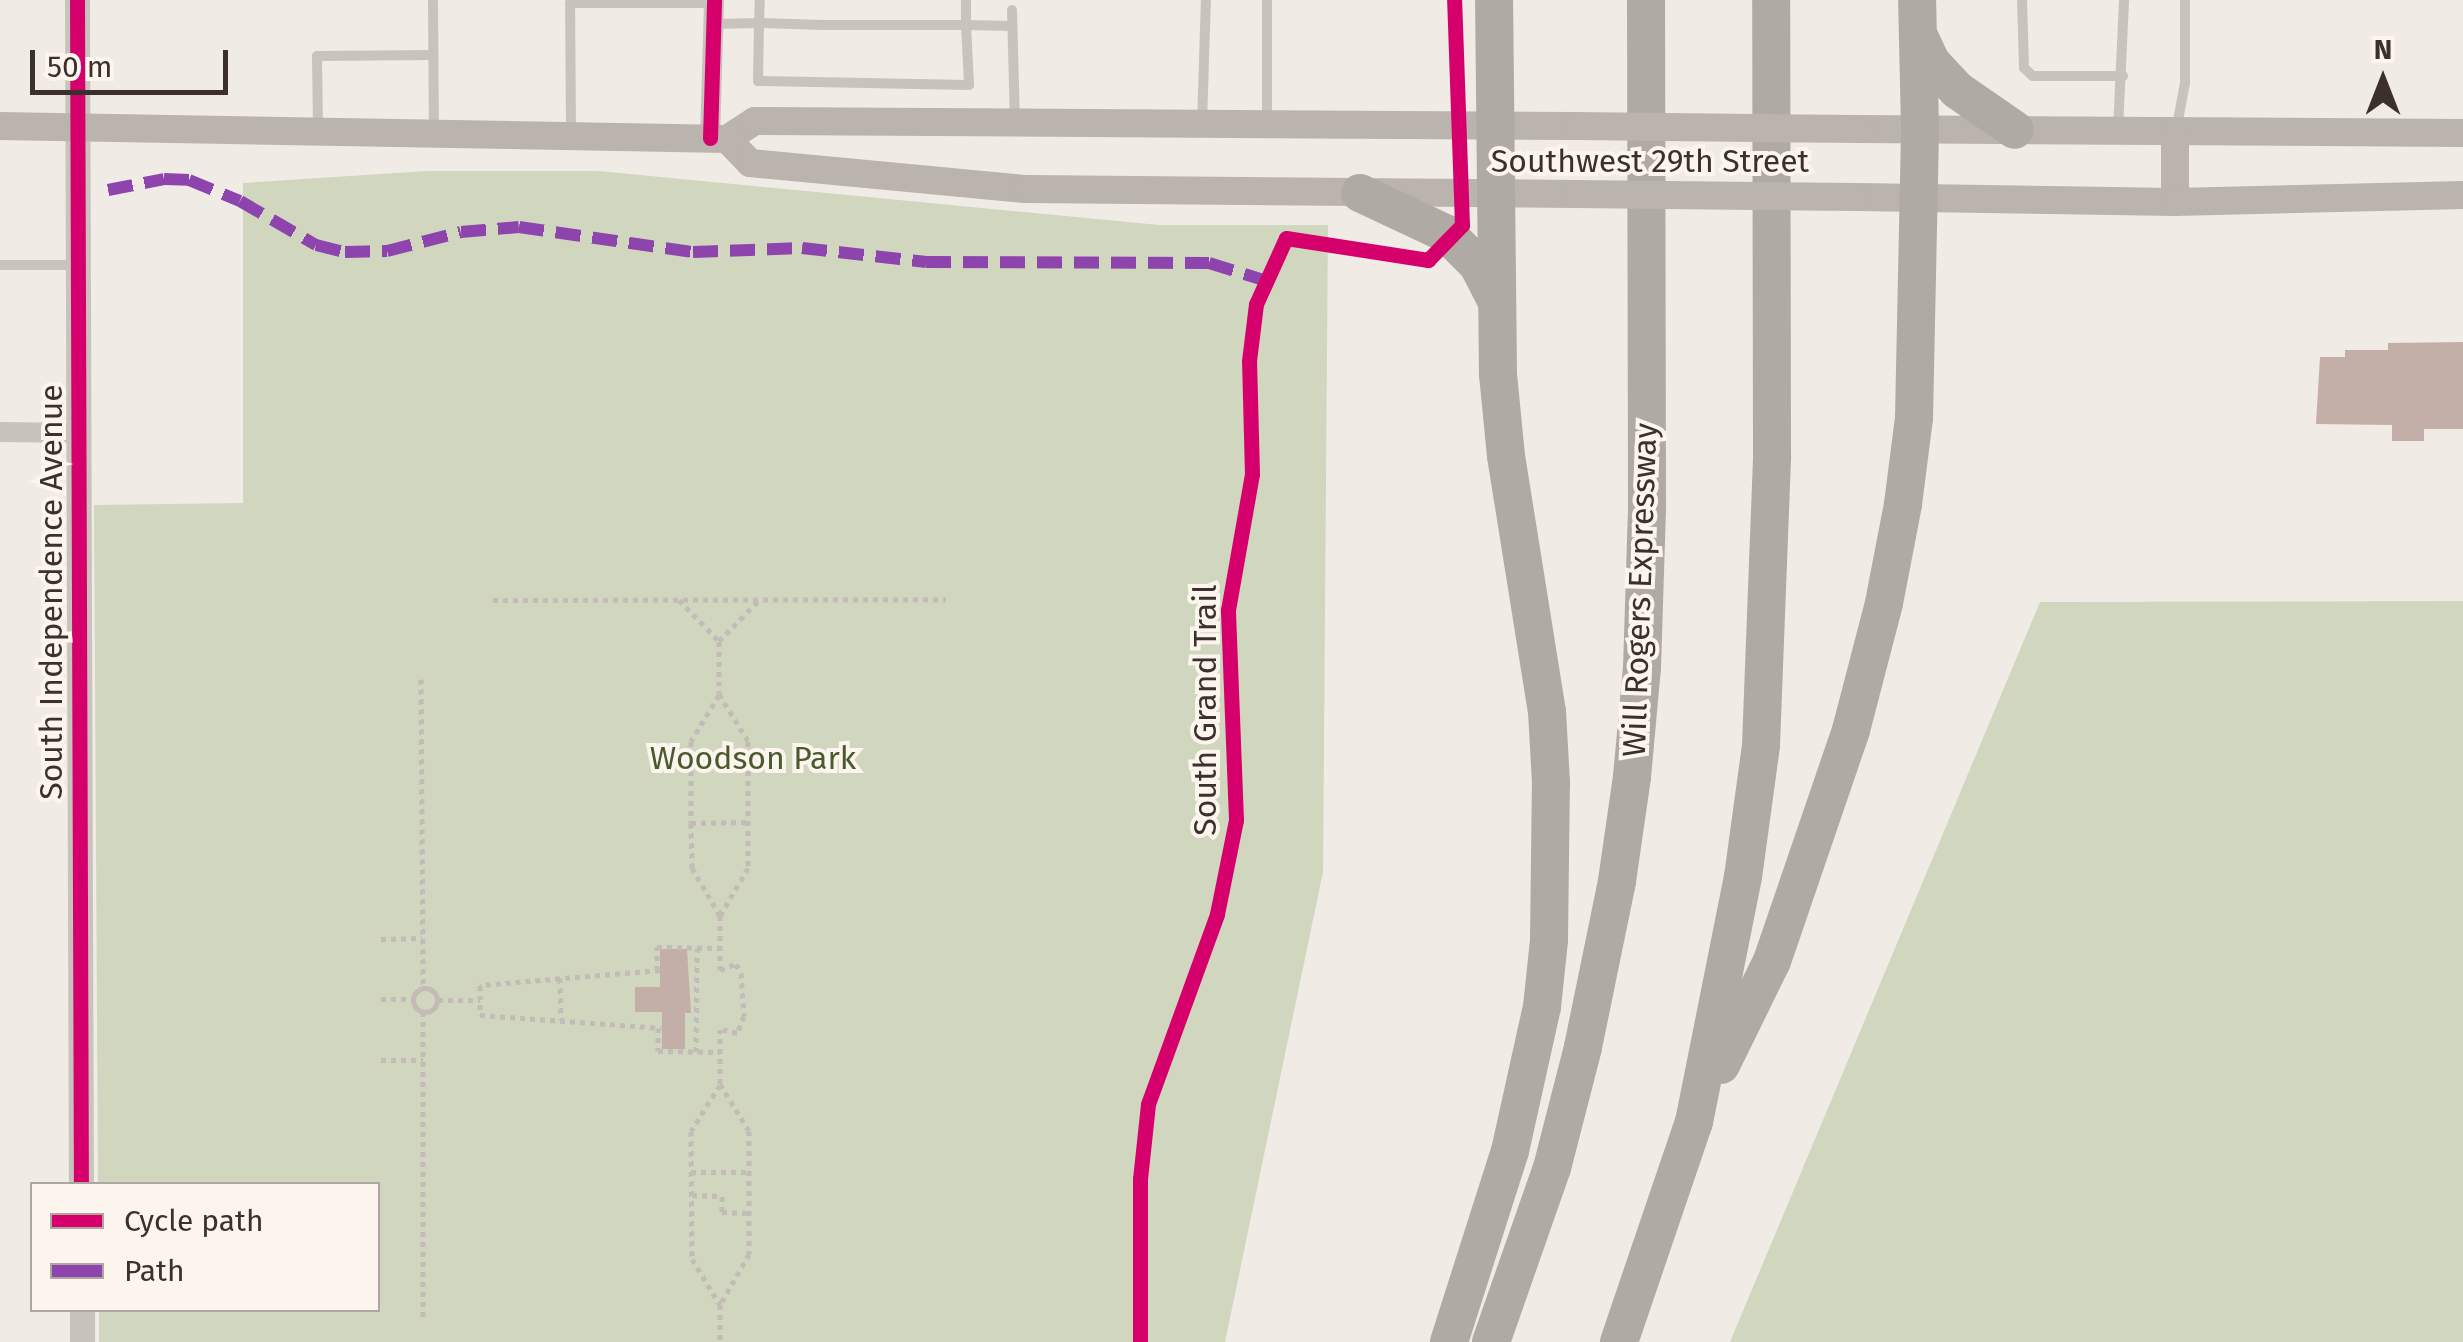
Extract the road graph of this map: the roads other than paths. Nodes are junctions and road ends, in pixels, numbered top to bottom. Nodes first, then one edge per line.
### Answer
1 (77, 0) edge
2 (432, 0) edge
3 (760, 0) edge
4 (966, 0) edge
5 (1206, 0) edge
6 (1268, 0) edge
7 (1494, 0) edge
8 (1646, 0) edge
9 (1771, 0) edge
10 (2022, 0) edge
11 (2124, 0) edge
12 (2185, 0) edge
13 (714, 9) edge
14 (1012, 10) dead end
15 (1916, 15) edge
16 (760, 23) junction
17 (824, 25) junction
18 (851, 25) junction
19 (917, 25) junction
20 (884, 26) junction
21 (966, 26) junction
22 (1012, 26) junction
23 (884, 38) dead end
24 (824, 39) dead end
25 (850, 40) dead end
26 (917, 40) dead end
27 (433, 55) junction
28 (824, 69) dead end
29 (918, 70) dead end
30 (2123, 76) junction
31 (824, 83) junction
32 (918, 84) junction
33 (1015, 122) junction
34 (1202, 124) junction
35 (1267, 124) junction
36 (0, 126) edge
37 (1494, 126) junction
38 (76, 127) junction
39 (1920, 128) junction
40 (318, 130) junction
41 (2015, 130) junction
42 (434, 131) junction
43 (2118, 131) junction
44 (2176, 132) junction
45 (571, 133) junction
46 (2463, 133) edge
47 (719, 138) junction
48 (1360, 193) junction
49 (1494, 194) junction
50 (2463, 194) edge
51 (1918, 199) junction
52 (2176, 202) junction
53 (0, 264) edge
54 (75, 265) junction
55 (1496, 300) junction
56 (0, 432) edge
57 (78, 433) junction
58 (1694, 1122) junction
59 (82, 1182) edge
60 (82, 1312) edge
61 (82, 1342) edge
62 (1449, 1342) edge
63 (1492, 1342) edge
64 (1620, 1342) edge

1 - 38 street, South Independence Avenue
2 - 27 lane
3 - 16 lane
4 - 21 lane
5 - 34 lane
6 - 35 lane
7 - 37 highway
8 - 63 highway, Will Rogers Expressway
9 - 58 highway
10 - 30 lane
11 - 30 lane
12 - 44 lane
13 - 16 lane
13 - 45 lane
13 - 47 street
14 - 22 lane
15 - 39 highway
15 - 41 highway
16 - 17 lane
16 - 31 lane
17 - 18 lane
17 - 24 lane
18 - 20 lane
18 - 25 lane
19 - 20 lane
19 - 21 lane
19 - 26 lane
20 - 23 lane
21 - 22 lane
21 - 32 lane
22 - 33 lane
27 - 40 lane
27 - 42 lane
28 - 31 lane
29 - 32 lane
30 - 43 lane
31 - 32 lane
33 - 34 main road, Southwest 29th Street
33 - 47 main road, Southwest 29th Street
34 - 35 main road, Southwest 29th Street
35 - 37 main road, Southwest 29th Street
36 - 38 main road, Southwest 29th Street
37 - 39 main road, Southwest 29th Street, bridge
37 - 49 highway
38 - 40 main road, Southwest 29th Street
38 - 54 street, South Independence Avenue
39 - 41 main road, Southwest 29th Street
39 - 51 highway
40 - 42 main road, Southwest 29th Street
41 - 43 main road, Southwest 29th Street
42 - 45 main road, Southwest 29th Street
43 - 44 main road, Southwest 29th Street
44 - 46 main road, Southwest 29th Street
44 - 52 main road
45 - 47 main road, Southwest 29th Street
47 - 48 main road, Southwest 29th Street
48 - 49 main road, Southwest 29th Street
48 - 55 highway
49 - 51 main road, Southwest 29th Street, bridge
49 - 55 highway
50 - 52 main road, Southwest 29th Street
51 - 52 main road, Southwest 29th Street
51 - 58 highway
53 - 54 lane
54 - 57 street, South Independence Avenue
55 - 62 highway
56 - 57 street
57 - 59 street, South Independence Avenue
58 - 64 highway
60 - 61 street

